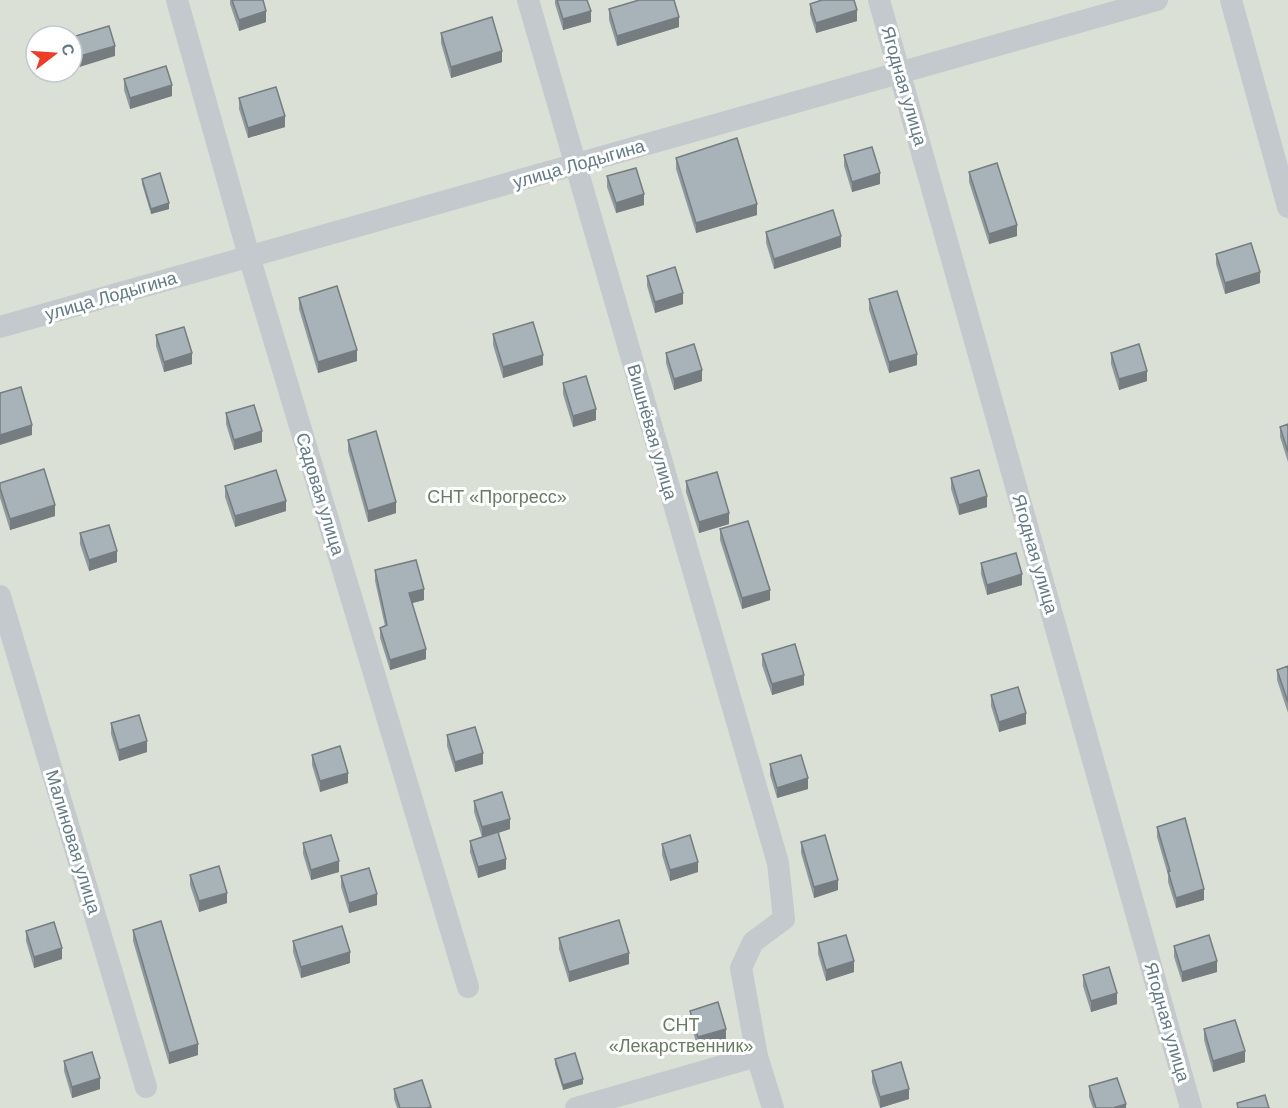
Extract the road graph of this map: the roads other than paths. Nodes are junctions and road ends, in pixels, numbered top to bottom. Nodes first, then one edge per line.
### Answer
1 (177, 0) edge
2 (528, 0) edge
3 (879, 0) edge
4 (1157, 0) edge
5 (1231, 0) edge
6 (900, 72) junction
7 (575, 165) junction
8 (1288, 207) edge
9 (249, 256) junction
10 (0, 327) edge
11 (0, 596) edge
12 (468, 987) dead end
13 (757, 1056) junction
14 (146, 1087) dead end
15 (576, 1108) edge
16 (773, 1108) edge
17 (1191, 1108) edge

1 - 9 street, Садовая улица
2 - 7 street, Вишнёвая улица
3 - 6 street, Ягодная улица
4 - 6 street, улица Лодыгина
5 - 8 street
6 - 7 street, улица Лодыгина
6 - 17 street, Ягодная улица
7 - 9 street, улица Лодыгина
7 - 13 street, Вишнёвая улица
9 - 10 street, улица Лодыгина
9 - 12 street, Садовая улица
11 - 14 street, Малиновая улица
13 - 15 street
13 - 16 street

